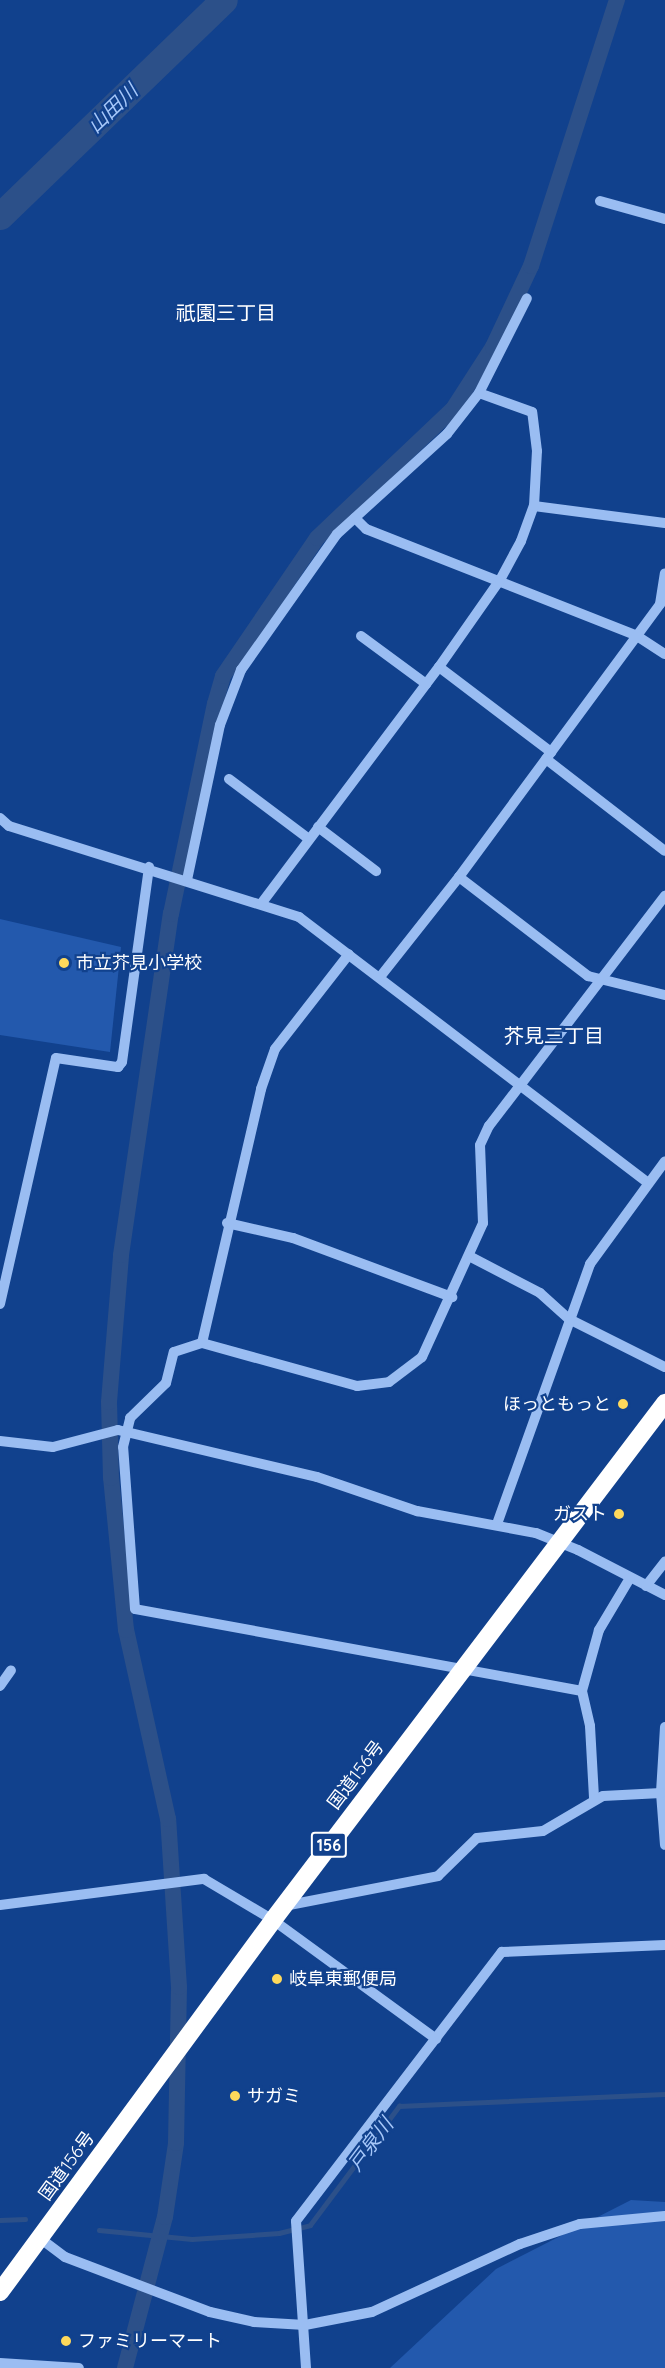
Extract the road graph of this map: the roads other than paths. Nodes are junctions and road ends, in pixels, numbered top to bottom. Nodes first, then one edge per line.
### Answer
1 (600, 201) dead end
2 (665, 219) edge
3 (527, 298) dead end
4 (479, 393) junction
5 (534, 506) junction
6 (355, 518) junction
7 (665, 523) edge
8 (665, 573) edge
9 (500, 580) junction
10 (361, 636) dead end
11 (637, 636) junction
12 (665, 654) edge
13 (439, 667) junction
14 (426, 684) junction
15 (549, 755) junction
16 (229, 778) dead end
17 (0, 818) edge
18 (318, 827) junction
19 (309, 839) junction
20 (665, 851) edge
21 (149, 867) junction
22 (376, 871) dead end
23 (459, 877) junction
24 (187, 880) junction
25 (665, 896) edge
26 (261, 904) junction
27 (349, 954) junction
28 (380, 977) junction
29 (602, 980) junction
30 (665, 995) edge
31 (522, 1086) junction
32 (665, 1161) edge
33 (648, 1183) junction
34 (227, 1223) junction
35 (469, 1256) junction
36 (452, 1297) junction
37 (0, 1304) edge
38 (569, 1319) junction
39 (202, 1343) junction
40 (665, 1366) edge
41 (665, 1403) edge
42 (122, 1432) junction
43 (0, 1441) edge
44 (497, 1524) junction
45 (559, 1541) junction
46 (665, 1562) edge
47 (630, 1578) junction
48 (646, 1586) junction
49 (665, 1595) edge
50 (462, 1668) junction
51 (0, 1672) edge
52 (0, 1686) edge
53 (582, 1691) junction
54 (665, 1727) edge
55 (661, 1793) junction
56 (594, 1798) junction
57 (665, 1845) edge
58 (0, 1905) edge
59 (278, 1913) junction
60 (665, 1945) edge
61 (436, 2039) junction
62 (665, 2216) edge
63 (40, 2239) junction
64 (0, 2292) edge
65 (305, 2325) junction
66 (0, 2363) edge
67 (79, 2368) edge
68 (306, 2368) edge

1 - 2 street
3 - 4 street
4 - 5 street
4 - 6 street
5 - 7 street
5 - 9 street
6 - 9 street
6 - 24 street
8 - 11 street
9 - 11 street
9 - 13 street
10 - 14 street
11 - 12 street
11 - 15 street
13 - 14 street
13 - 15 street
14 - 18 street
15 - 20 street
15 - 23 street
16 - 19 street
17 - 21 street
18 - 19 street
18 - 22 street
19 - 26 street
21 - 24 street
21 - 37 street
23 - 28 street
23 - 29 street
24 - 26 street
25 - 29 street
26 - 27 street
27 - 28 street
27 - 34 street
28 - 31 street
29 - 30 street
29 - 31 street
31 - 33 street
31 - 35 street
32 - 33 street
33 - 38 street
34 - 36 street
34 - 39 street
35 - 36 street
35 - 38 street
36 - 39 street
38 - 40 street
38 - 44 street
39 - 42 street
41 - 45 highway, 国道156号 / 156
42 - 43 street
42 - 44 street
42 - 50 street
44 - 45 street
45 - 47 street
45 - 50 highway, 国道156号 / 156
46 - 48 street
47 - 48 street
47 - 53 street
48 - 49 street
50 - 53 street
50 - 59 highway, 国道156号 / 156
51 - 52 street
53 - 56 street
54 - 55 street
55 - 56 street
55 - 57 street
56 - 59 street
58 - 59 street
59 - 61 street
59 - 63 highway, 国道156号 / 156
60 - 61 street
61 - 65 street
62 - 65 street
63 - 64 highway, 国道156号 / 156
63 - 65 street
65 - 68 street
66 - 67 street

